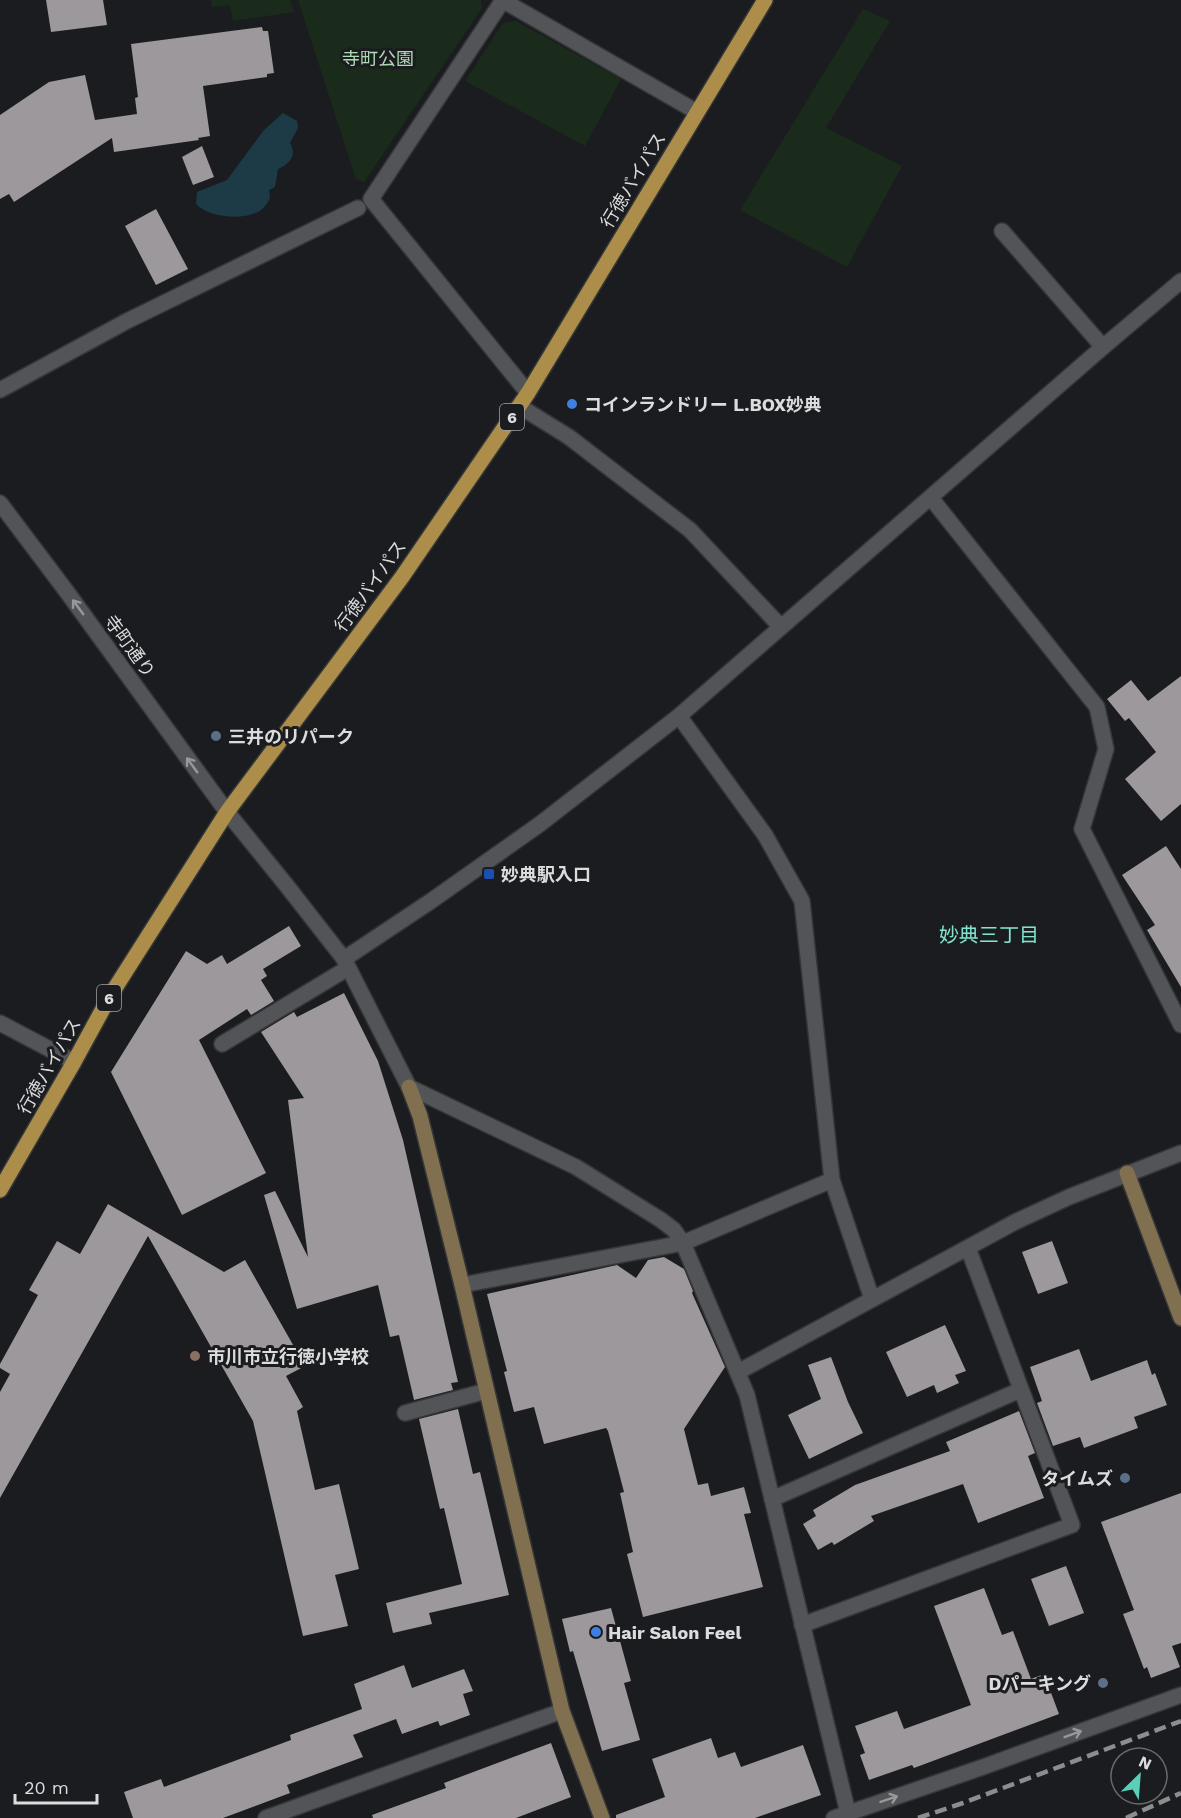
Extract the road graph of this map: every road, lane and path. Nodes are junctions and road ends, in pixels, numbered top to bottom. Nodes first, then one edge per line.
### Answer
1 (503, 0) edge
2 (765, 0) edge
3 (697, 112) junction
4 (358, 208) dead end
5 (1002, 231) dead end
6 (1181, 281) edge
7 (1103, 347) junction
8 (0, 390) edge
9 (528, 393) junction
10 (519, 406) junction
11 (931, 498) junction
12 (0, 503) edge
13 (781, 627) junction
14 (679, 716) junction
15 (227, 812) junction
16 (346, 964) junction
17 (0, 1023) edge
18 (1181, 1025) edge
19 (222, 1044) dead end
20 (74, 1062) junction
21 (409, 1087) junction
22 (1181, 1153) edge
23 (1127, 1173) junction
24 (832, 1180) junction
25 (0, 1190) edge
26 (683, 1243) junction
27 (968, 1248) junction
28 (462, 1285) junction
29 (872, 1299) junction
30 (1181, 1318) edge
31 (738, 1372) junction
32 (1020, 1390) junction
33 (486, 1391) junction
34 (405, 1413) dead end
35 (772, 1499) junction
36 (802, 1625) junction
37 (1181, 1695) edge
38 (562, 1711) junction
39 (841, 1816) edge
40 (266, 1818) edge
41 (602, 1818) edge

1 - 3 street
1 - 9 street
2 - 3 main road, 行徳バイパス / 6
3 - 9 main road, 行徳バイパス / 6
4 - 8 street
5 - 7 street
6 - 7 street
7 - 11 street
9 - 10 main road, 行徳バイパス / 6
10 - 13 street
10 - 15 main road, 行徳バイパス / 6
11 - 13 street
11 - 18 street
15 -> 12 street, 寺町通り
13 - 14 street
14 - 16 street
14 - 24 street
15 - 16 street, 寺町通り
15 - 20 main road, 行徳バイパス / 6
16 - 19 street
16 - 21 street, 寺町通り
17 - 20 street
20 - 25 main road, 行徳バイパス / 6
21 - 26 street
21 - 28 street
22 - 23 street
23 - 27 street
23 - 30 street
24 - 26 street
24 - 29 street
26 - 28 street
26 - 31 street
27 - 29 street
27 - 32 street
28 - 33 street
29 - 31 street
31 - 35 street
32 - 35 street
32 - 36 street
33 - 34 street
33 - 38 street
35 - 36 street
36 - 39 street
39 -> 37 street
38 - 40 street
38 - 41 street

